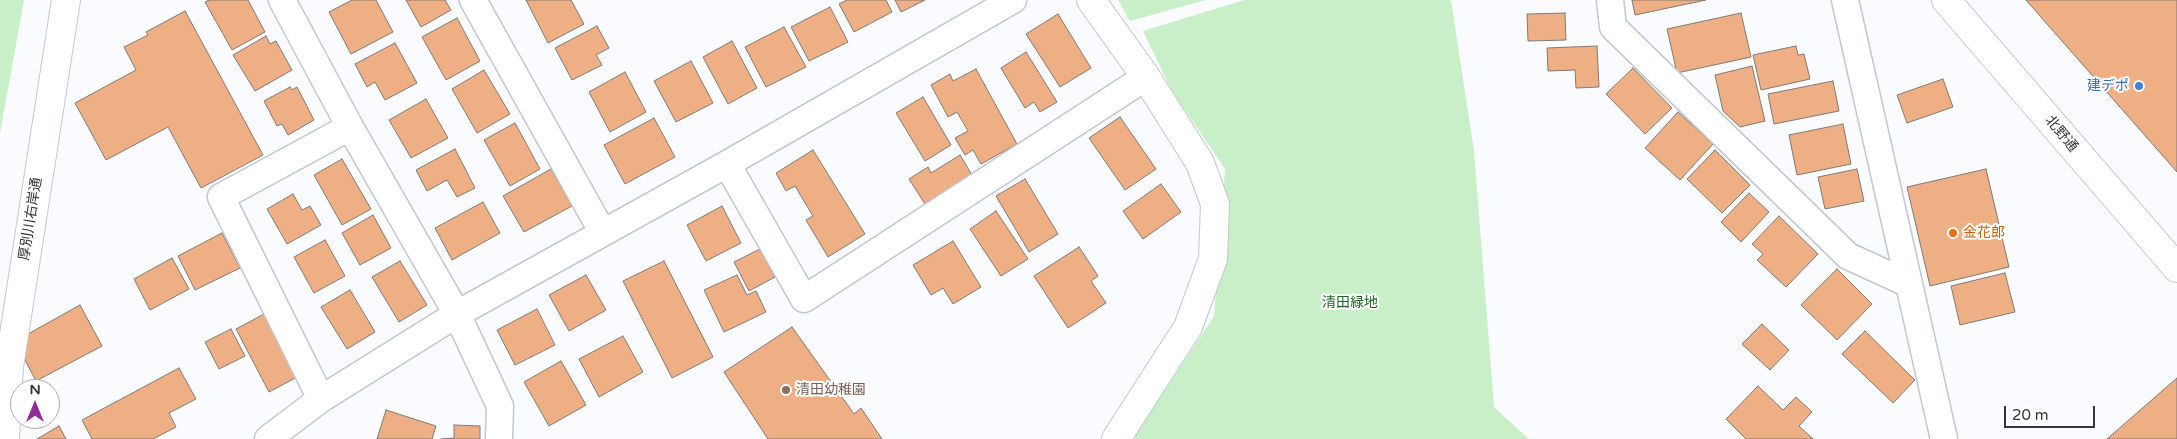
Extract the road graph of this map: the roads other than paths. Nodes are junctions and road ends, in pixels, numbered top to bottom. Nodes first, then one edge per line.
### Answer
1 (66, 0) edge
2 (282, 0) edge
3 (473, 0) edge
4 (1013, 0) edge
5 (1091, 0) edge
6 (1610, 0) edge
7 (1845, 0) edge
8 (1946, 0) edge
9 (1146, 77) junction
10 (350, 127) junction
11 (727, 164) junction
12 (603, 233) junction
13 (2177, 268) edge
14 (1909, 284) junction
15 (457, 314) junction
16 (321, 399) junction
17 (5, 439) edge
18 (268, 439) edge
19 (499, 439) edge
20 (1116, 439) edge
21 (1944, 439) edge

1 - 17 street, 厚別川右岸通
2 - 10 street
3 - 12 street
4 - 11 street
5 - 9 street
6 - 14 street
7 - 14 street
8 - 13 street, 北野通
9 - 11 street
9 - 20 street
10 - 15 street
10 - 16 street
11 - 12 street
12 - 15 street
14 - 21 street
15 - 16 street
15 - 19 street
16 - 18 street

